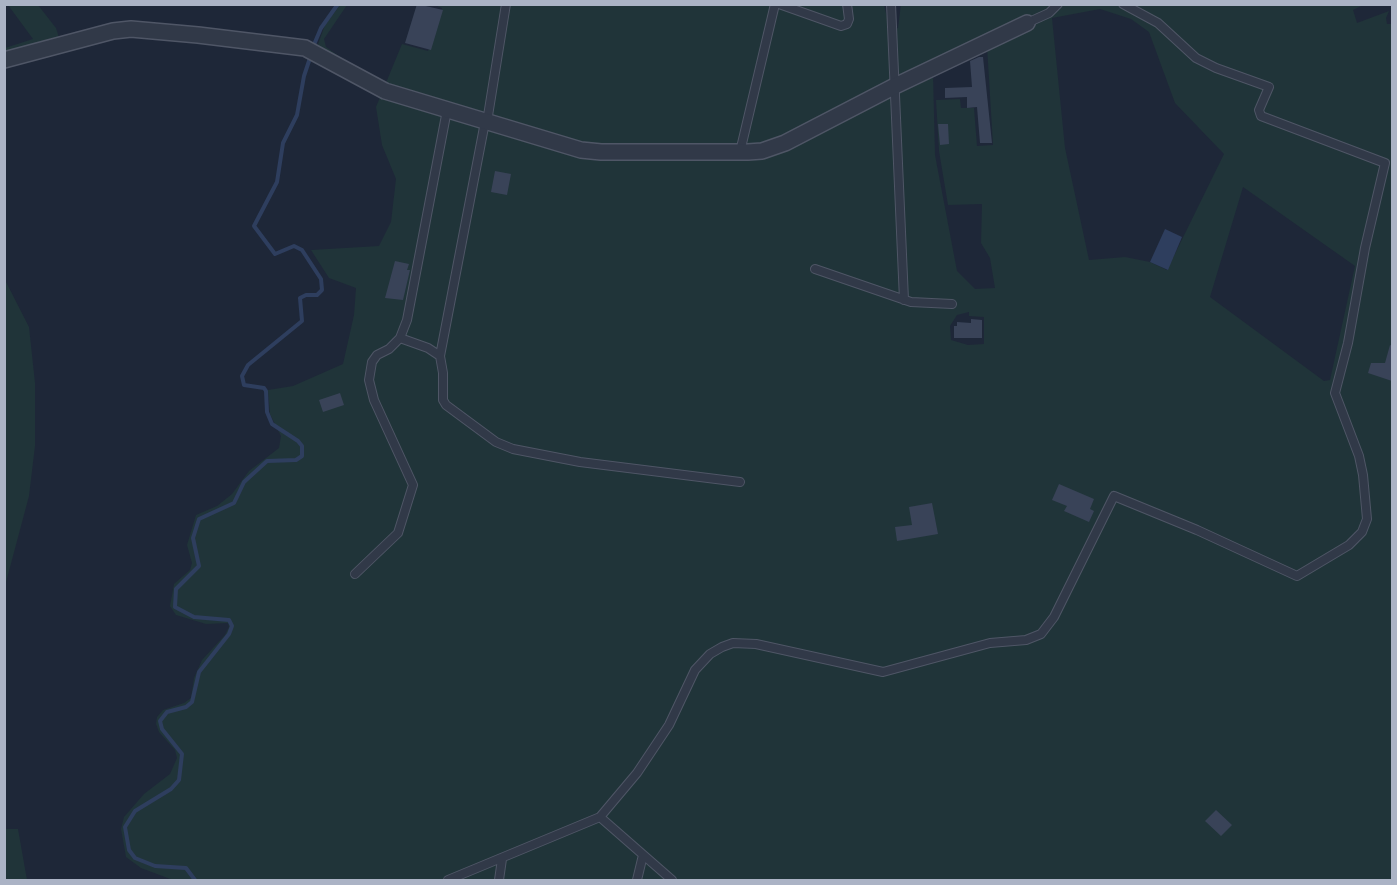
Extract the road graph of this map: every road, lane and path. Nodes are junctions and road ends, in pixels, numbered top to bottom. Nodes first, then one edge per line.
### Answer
1 (506, 4) edge
2 (777, 4) edge
3 (847, 4) edge
4 (891, 4) edge
5 (1058, 4) edge
6 (1123, 4) edge
7 (1027, 23) joint
8 (4, 60) edge
9 (895, 86) junction
10 (447, 110) junction
11 (486, 122) junction
12 (740, 152) junction
13 (815, 269) dead end
14 (904, 300) junction
15 (952, 304) dead end
16 (400, 338) junction
17 (440, 356) junction
18 (740, 482) dead end
19 (355, 574) dead end
20 (600, 817) junction
21 (644, 855) junction
22 (502, 859) junction
23 (448, 880) edge
24 (499, 880) edge
25 (637, 880) edge
26 (672, 880) edge

1 - 11 lane
2 - 3 lane
2 - 12 lane
4 - 9 lane
5 - 7 lane
6 - 20 lane
7 - 9 street
8 - 10 street
9 - 12 street
9 - 14 lane
10 - 11 street
10 - 16 lane
11 - 12 street
11 - 17 lane
13 - 14 lane
14 - 15 lane
16 - 17 lane
16 - 19 lane
17 - 18 lane
20 - 21 lane
20 - 22 lane
21 - 25 lane
21 - 26 lane
22 - 23 lane
22 - 24 lane

